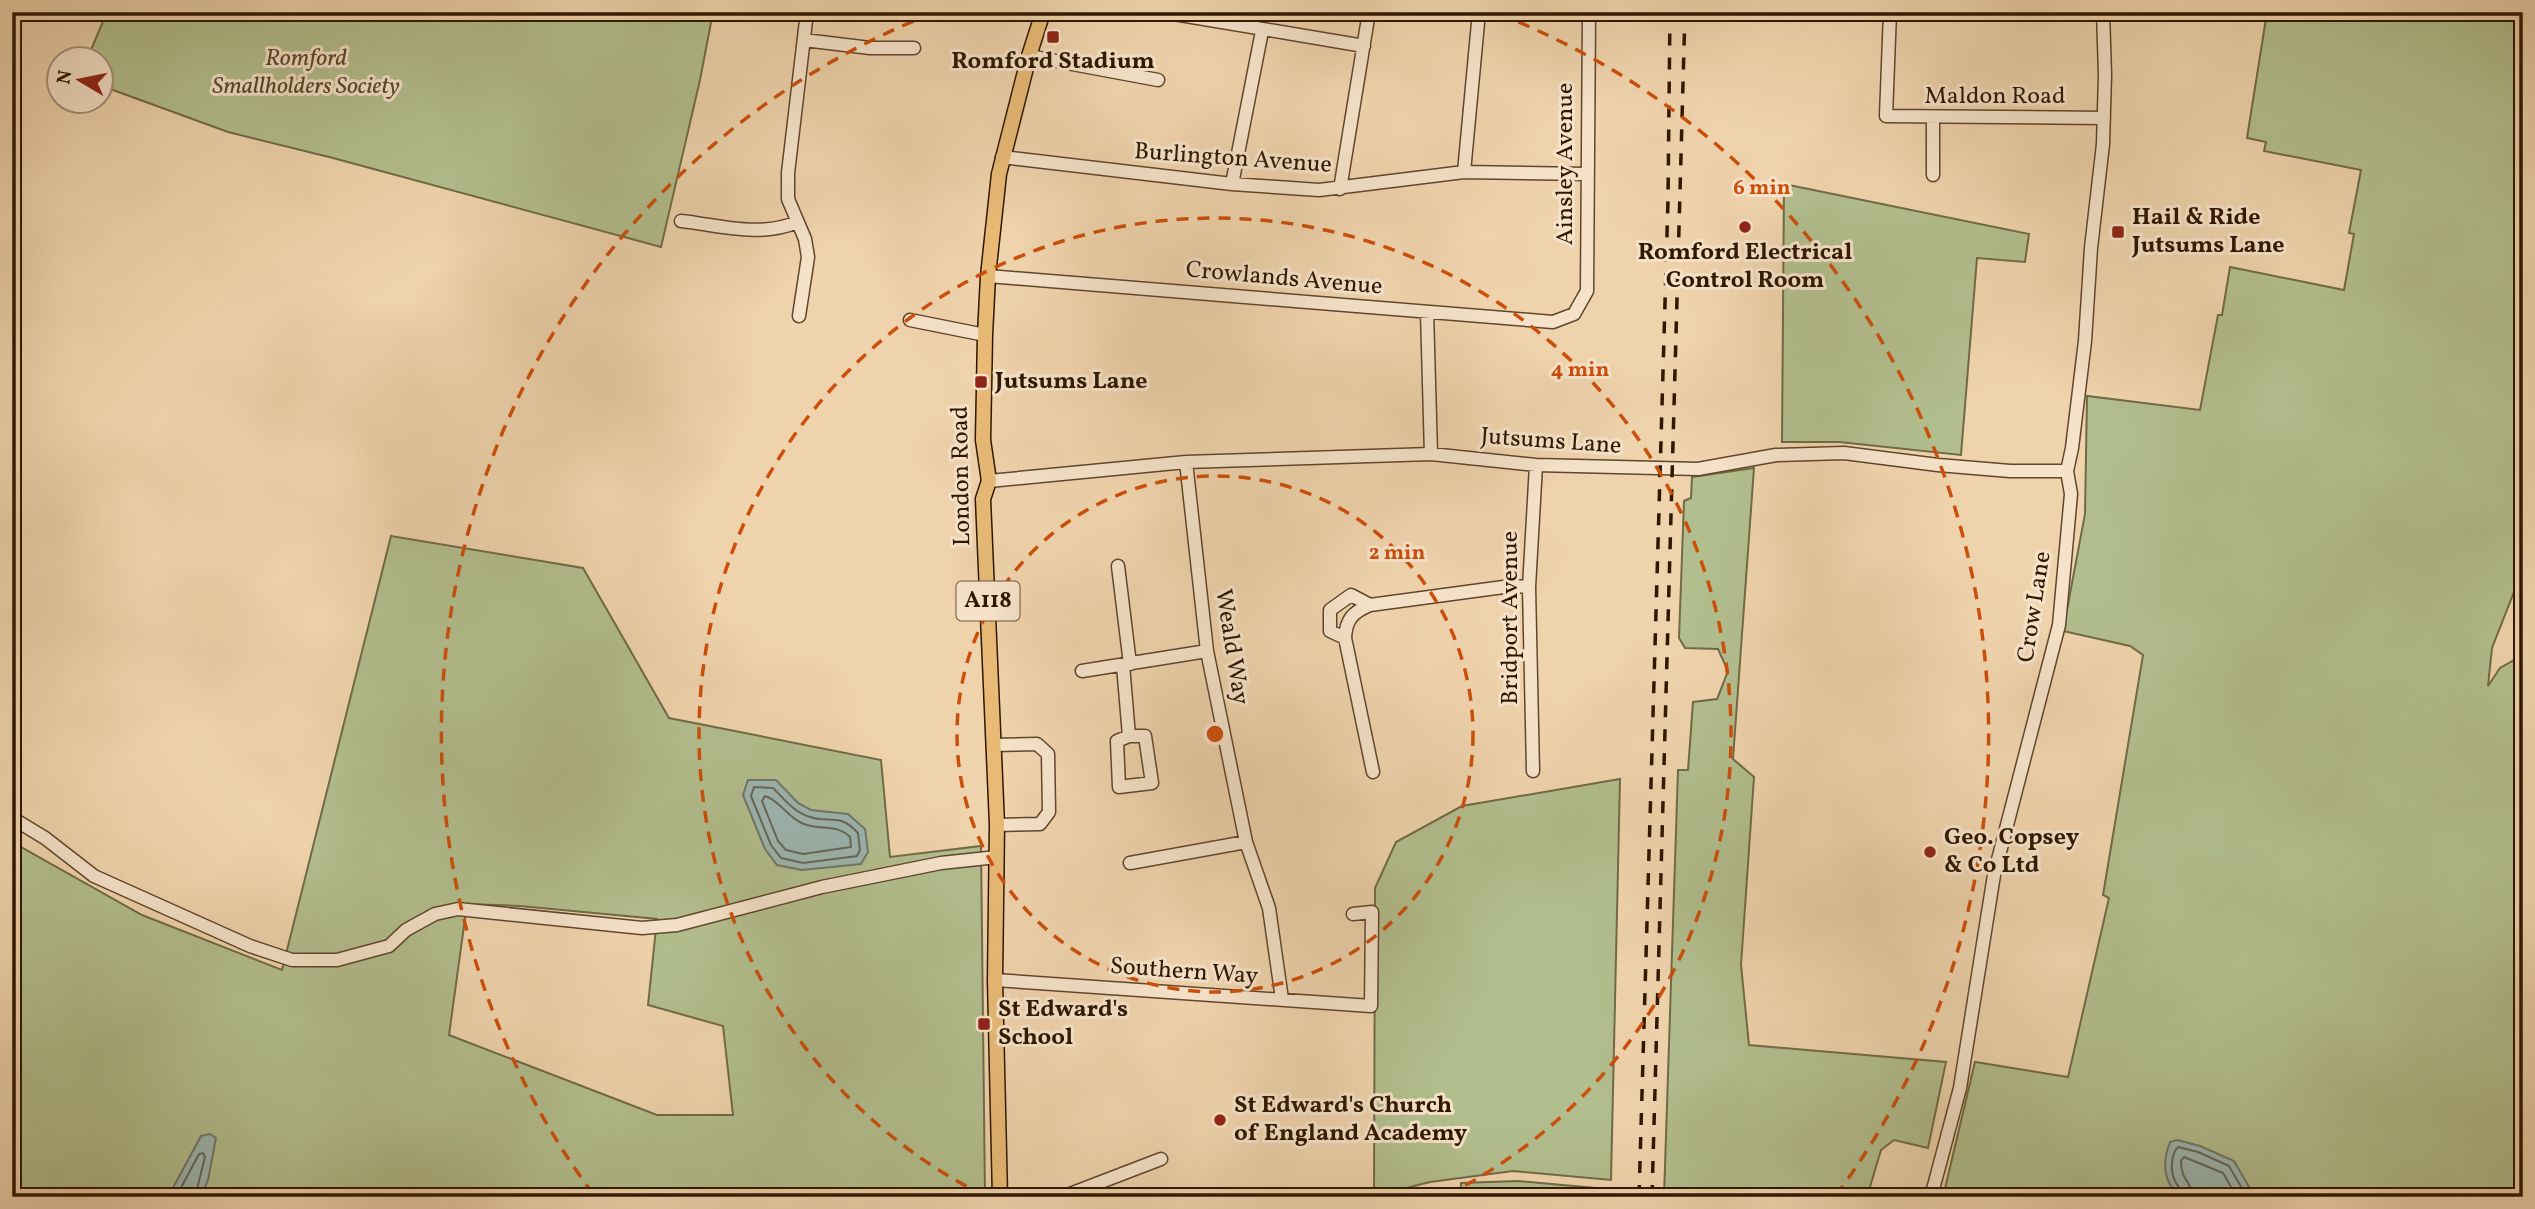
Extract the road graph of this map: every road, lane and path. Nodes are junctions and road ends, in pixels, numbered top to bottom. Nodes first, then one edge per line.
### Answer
1 (807, 12) edge
2 (1043, 12) edge
3 (1161, 12) edge
4 (1369, 12) edge
5 (1479, 12) edge
6 (1589, 12) edge
7 (1890, 12) edge
8 (2103, 12) edge
9 (1262, 31) junction
10 (804, 40) junction
11 (1364, 46) junction
12 (914, 48) dead end
13 (1029, 56) junction
14 (1158, 80) dead end
15 (1933, 118) junction
16 (2104, 118) junction
17 (1002, 157) junction
18 (1464, 172) junction
19 (1586, 174) junction
20 (1933, 175) dead end
21 (1232, 184) junction
22 (1340, 189) junction
23 (681, 221) dead end
24 (797, 222) junction
25 (988, 276) junction
26 (1427, 312) junction
27 (1574, 314) joint
28 (799, 316) dead end
29 (910, 320) dead end
30 (985, 335) junction
31 (1431, 454) junction
32 (1186, 462) junction
33 (1536, 465) junction
34 (2067, 471) junction
35 (989, 481) junction
36 (1118, 566) dead end
37 (1530, 587) junction
38 (1370, 605) junction
39 (1345, 638) junction
40 (1207, 651) junction
41 (1126, 664) junction
42 (1082, 671) dead end
43 (1129, 736) junction
44 (994, 745) junction
45 (1533, 771) dead end
46 (1373, 772) dead end
47 (12, 818) edge
48 (996, 825) junction
49 (1246, 842) junction
50 (997, 856) junction
51 (1130, 863) dead end
52 (1353, 914) dead end
53 (995, 980) junction
54 (1282, 999) junction
55 (1161, 1159) dead end
56 (999, 1197) edge
57 (1062, 1197) edge
58 (1931, 1197) edge

1 - 10 street
2 - 13 main road, London Road / A118
3 - 9 street
4 - 11 street
5 - 18 street
6 - 19 street, Ainsley Avenue
7 - 15 street, Maldon Road
8 - 16 street, Crow Lane
9 - 11 street
9 - 21 street
10 - 12 street
10 - 24 street
11 - 22 street
13 - 14 street
13 - 17 main road, London Road / A118
15 - 16 street, Maldon Road
15 - 20 street
16 - 34 street, Crow Lane
17 - 21 street, Burlington Avenue
17 - 25 main road, London Road / A118
18 - 19 street, Burlington Avenue
18 - 22 street, Burlington Avenue
19 - 27 street, Ainsley Avenue
21 - 22 street, Burlington Avenue
23 - 24 street
24 - 28 street
25 - 26 street, Crowlands Avenue
25 - 30 main road, London Road / A118
26 - 27 street, Crowlands Avenue
26 - 31 street
29 - 30 street
30 - 35 main road, London Road / A118
31 - 32 street, Jutsums Lane
31 - 33 street, Jutsums Lane
32 - 35 street, Jutsums Lane
32 - 40 street, Weald Way
33 - 34 street, Jutsums Lane
33 - 37 street, Bridport Avenue
34 - 58 street, Crow Lane
35 - 44 main road, London Road / A118
36 - 41 street
37 - 38 street
37 - 45 street, Bridport Avenue
38 - 39 street
38 - 39 street
39 - 46 street
40 - 41 street
40 - 49 street, Weald Way
41 - 42 street
41 - 43 street
43 - 43 street
44 - 48 main road, London Road / A118
44 - 48 street
47 - 50 street
48 - 50 main road, London Road / A118
49 - 51 street
49 - 54 street, Weald Way
50 - 53 main road, London Road / A118
52 - 54 street, Southern Way
53 - 54 street, Southern Way
53 - 56 main road, London Road / A118
55 - 57 street

